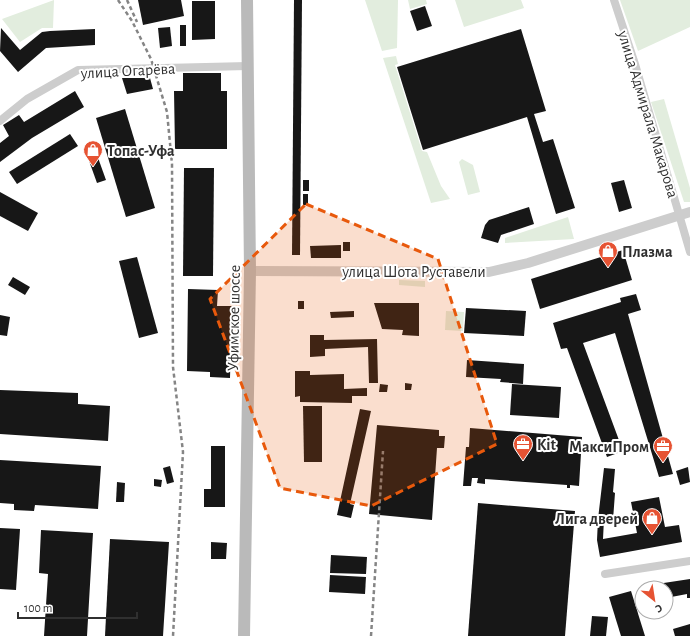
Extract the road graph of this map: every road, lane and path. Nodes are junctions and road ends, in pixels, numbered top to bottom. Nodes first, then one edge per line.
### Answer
1 (247, 0) edge
2 (614, 0) edge
3 (248, 66) junction
4 (0, 121) edge
5 (690, 212) edge
6 (680, 216) junction
7 (690, 252) edge
8 (250, 271) junction
9 (690, 561) edge
10 (605, 574) dead end
11 (244, 636) edge

1 - 3 main road, Уфимское шоссе
2 - 6 street, улица Адмирала Макарова
3 - 4 street, улица Огарёва
3 - 8 main road, Уфимское шоссе
5 - 6 street, улица Шота Руставели
6 - 7 street, улица Адмирала Макарова
6 - 8 street, улица Шота Руставели
8 - 11 main road, Уфимское шоссе
9 - 10 street

